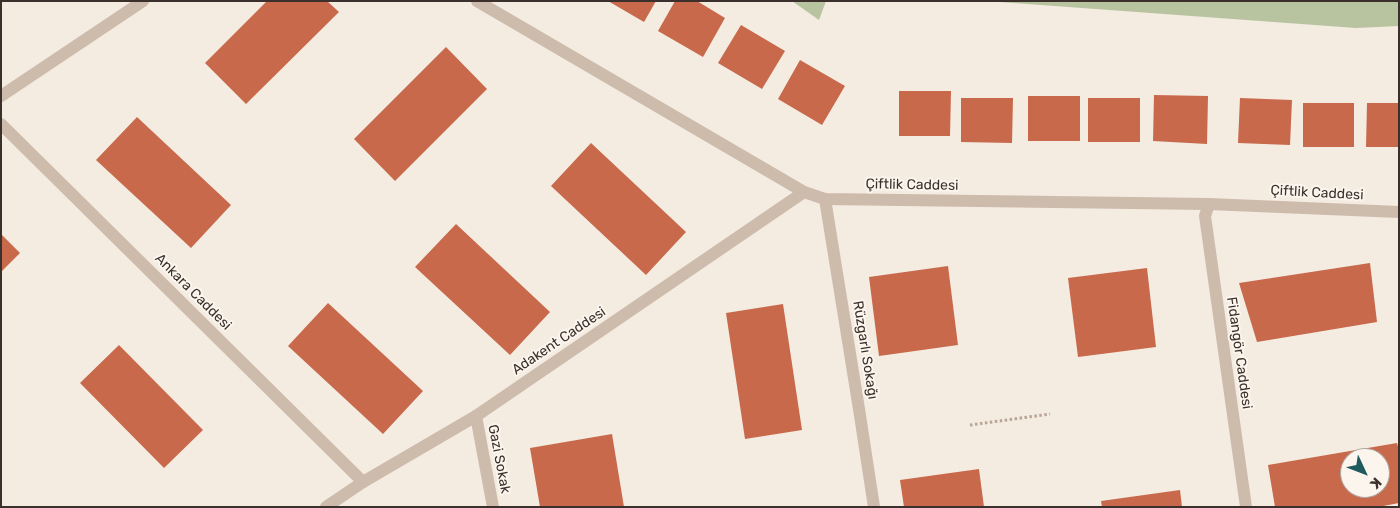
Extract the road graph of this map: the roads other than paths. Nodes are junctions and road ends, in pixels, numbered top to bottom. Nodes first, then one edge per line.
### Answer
1 (143, 1) edge
2 (477, 1) edge
3 (1, 96) edge
4 (1, 124) edge
5 (804, 192) junction
6 (825, 198) junction
7 (1209, 204) junction
8 (1399, 212) edge
9 (476, 416) junction
10 (363, 482) junction
11 (326, 507) edge
12 (493, 507) edge
13 (874, 507) edge
14 (1246, 507) edge

1 - 3 street
2 - 5 street, Çiftlik Caddesi
4 - 10 street, Ankara Caddesi
5 - 6 street, Çiftlik Caddesi
5 - 9 street, Adakent Caddesi
6 - 7 street, Çiftlik Caddesi
6 - 13 street, Rüzgarlı Sokağı
7 - 8 street, Çiftlik Caddesi
7 - 14 street, Fidangör Caddesi
9 - 10 street, Adakent Caddesi
9 - 12 street, Gazi Sokak
10 - 11 street, Adakent Caddesi

